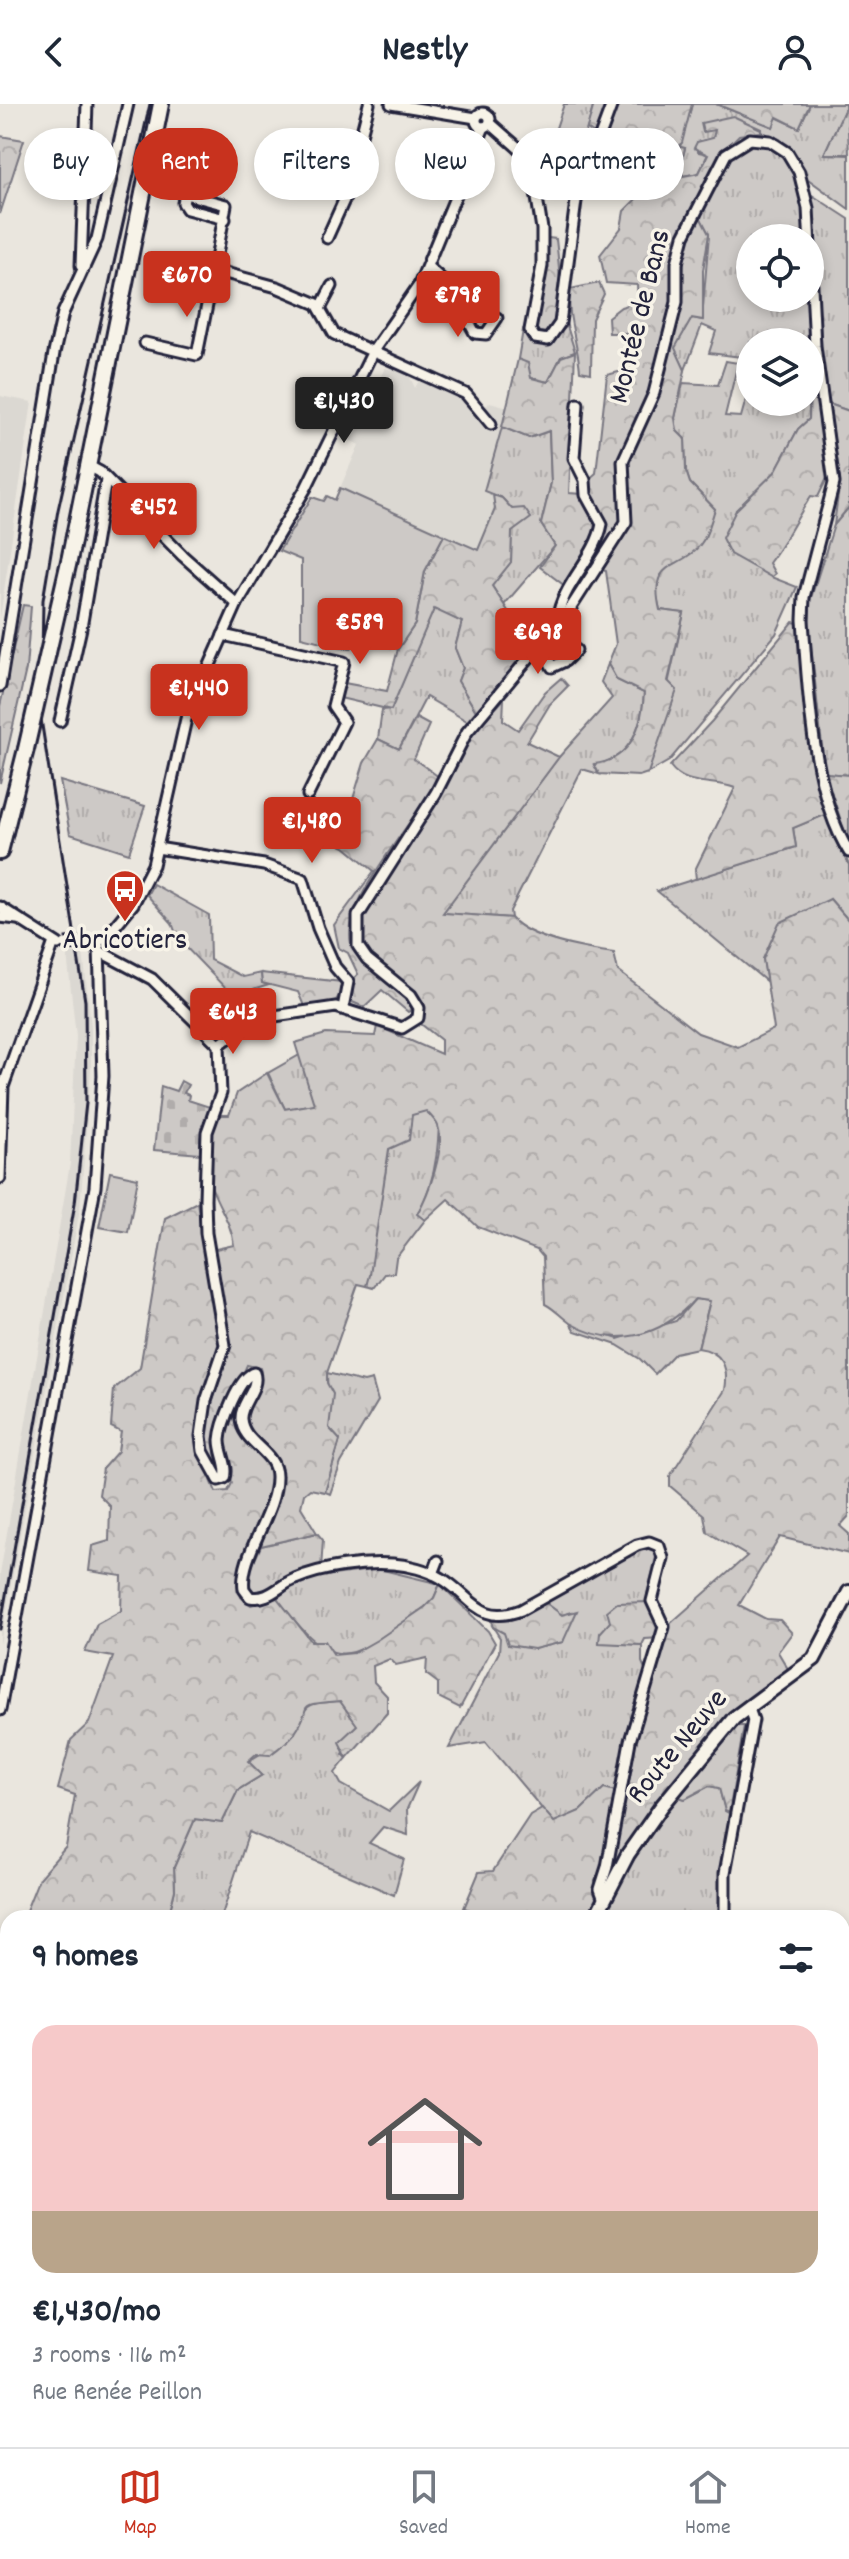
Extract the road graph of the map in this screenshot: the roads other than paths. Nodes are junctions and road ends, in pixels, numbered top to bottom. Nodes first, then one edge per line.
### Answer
1 (87, 104) edge
2 (128, 104) edge
3 (161, 104) edge
4 (170, 104) edge
5 (369, 104) edge
6 (391, 104) edge
7 (612, 104) edge
8 (484, 115) edge
9 (225, 219) dead end
10 (138, 230) junction
11 (327, 238) dead end
12 (428, 267) junction
13 (82, 270) junction
14 (214, 270) junction
15 (332, 286) dead end
16 (321, 307) junction
17 (497, 318) dead end
18 (145, 343) dead end
19 (373, 351) junction
20 (578, 404) dead end
21 (491, 424) dead end
22 (89, 466) junction
23 (106, 480) junction
24 (237, 604) junction
25 (559, 620) junction
26 (223, 635) junction
27 (576, 650) dead end
28 (4, 652) edge
29 (1, 675) edge
30 (0, 686) edge
31 (60, 721) dead end
32 (308, 795) dead end
33 (1, 846) edge
34 (157, 848) junction
35 (849, 852) edge
36 (0, 907) edge
37 (0, 917) edge
38 (17, 919) junction
39 (54, 942) junction
40 (98, 947) junction
41 (343, 1008) junction
42 (219, 1045) junction
43 (0, 1178) edge
44 (438, 1561) dead end
45 (433, 1574) junction
46 (849, 1592) edge
47 (748, 1706) junction
48 (0, 1710) edge
49 (604, 1900) junction
50 (599, 1910) edge
51 (725, 1910) edge

1 - 13 street
2 - 13 street
3 - 10 main road
4 - 10 main road
5 - 11 street
6 - 8 street
7 - 8 street
8 - 12 street
9 - 14 street
10 - 22 main road
12 - 17 street
12 - 19 street
13 - 28 street
14 - 16 street
14 - 18 street
15 - 16 street
16 - 19 street
19 - 21 street
19 - 24 street
20 - 25 street
22 - 23 street
22 - 33 main road, bridge
23 - 24 street
23 - 31 street
24 - 26 street
25 - 27 street
25 - 35 street, Montée de Bans
25 - 41 street, Montée de Bans
26 - 32 street
26 - 34 street
28 - 29 street
29 - 30 street
34 - 40 street
34 - 41 street
36 - 38 street
37 - 38 street
38 - 39 street
39 - 40 street, bridge
39 - 43 street
40 - 42 street
40 - 48 street
41 - 42 street
42 - 45 street
44 - 45 street
45 - 49 street
46 - 47 street, Route Neuve
47 - 49 street, Route Neuve
47 - 51 street
49 - 50 street, Route Neuve

